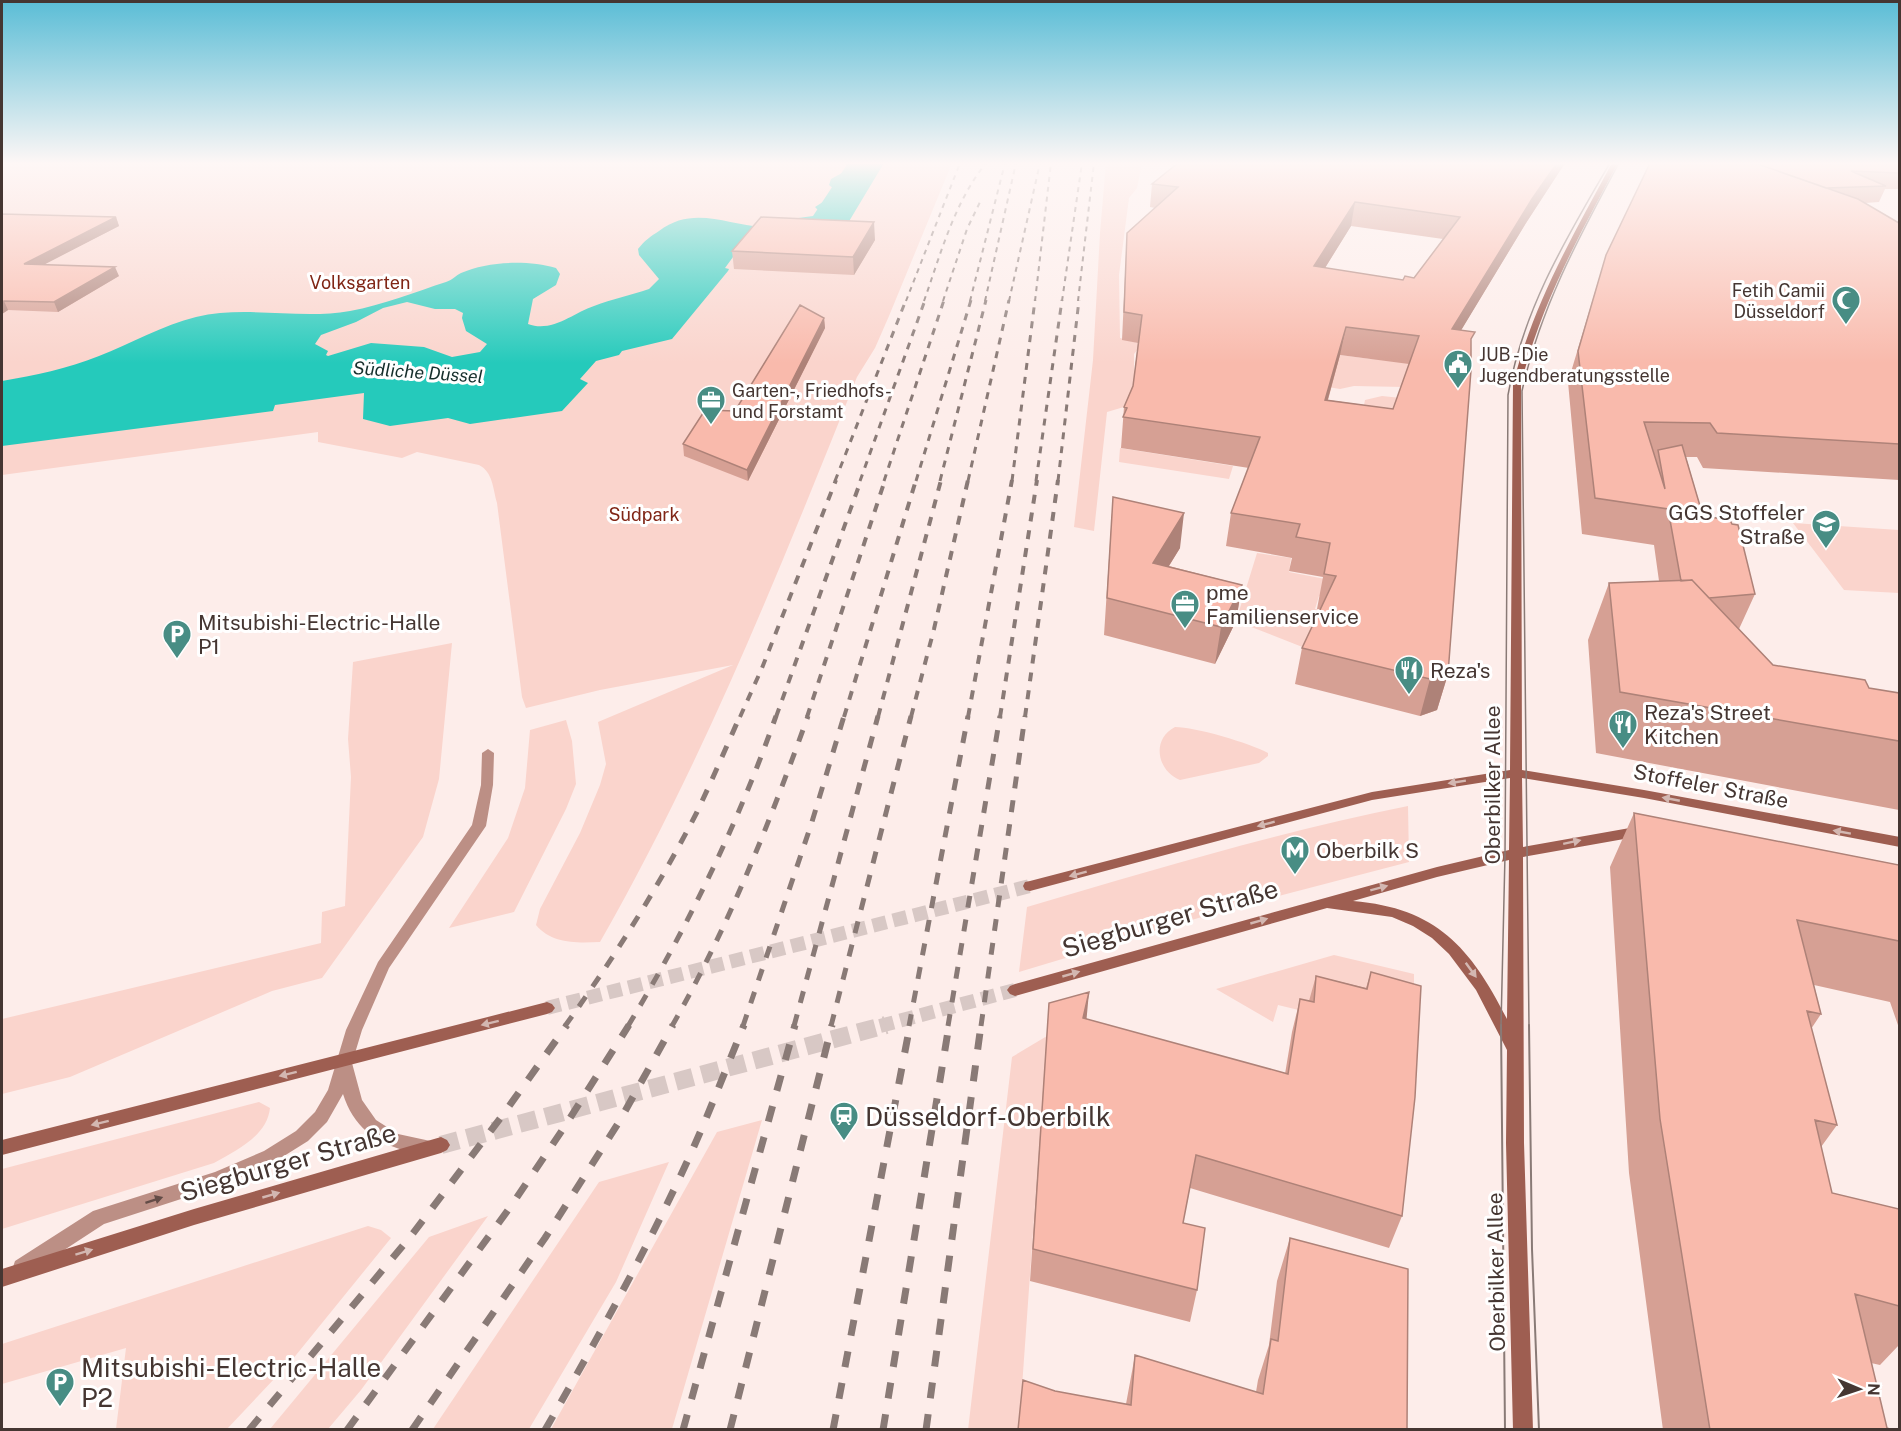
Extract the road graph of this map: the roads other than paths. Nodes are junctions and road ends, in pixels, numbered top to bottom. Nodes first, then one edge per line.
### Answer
1 (1578, 230) edge
2 (488, 753) dead end
3 (1514, 773) junction
4 (1656, 829) edge
5 (1899, 842) edge
6 (1514, 854) junction
7 (1030, 886) tunnel mouth
8 (1322, 903) junction
9 (1015, 990) tunnel mouth
10 (547, 1008) tunnel mouth
11 (1515, 1051) junction
12 (345, 1060) junction
13 (441, 1145) joint
14 (2, 1148) edge
15 (5, 1277) edge
16 (1523, 1430) edge

1 - 3 main road, Oberbilker Allee
2 - 12 street, Siegburger Straße
5 -> 3 main road, Stoffeler Straße
3 - 6 main road, Oberbilker Allee
3 -> 7 main road
6 -> 4 main road
8 -> 6 main road, Siegburger Straße
6 - 11 main road, Oberbilker Allee
9 -> 8 main road, Siegburger Straße
8 -> 11 main road
10 -> 12 main road
11 - 16 main road, Oberbilker Allee
12 - 13 street, Siegburger Straße
12 -> 14 main road
15 -> 12 street, Siegburger Straße
15 -> 13 main road, Siegburger Straße

